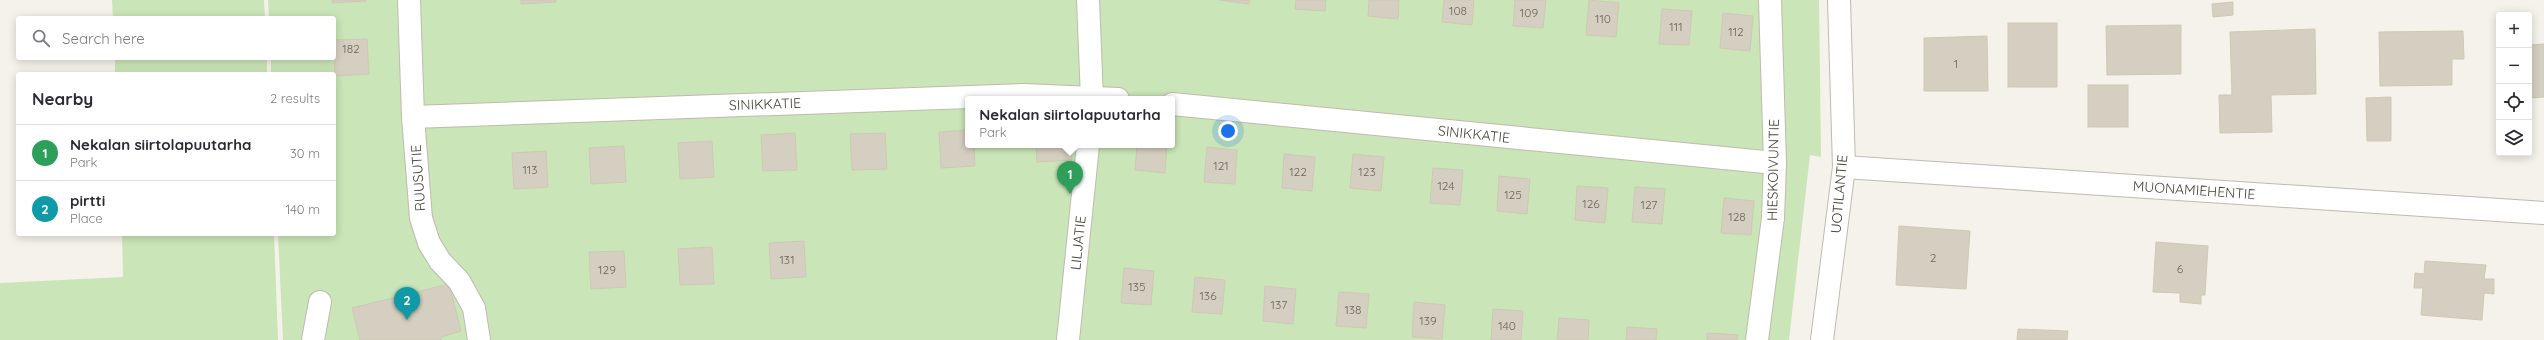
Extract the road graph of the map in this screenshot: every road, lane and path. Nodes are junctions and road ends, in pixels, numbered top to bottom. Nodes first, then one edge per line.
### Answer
1 (409, 0) edge
2 (1088, 0) edge
3 (1770, 0) edge
4 (1838, 0) edge
5 (995, 96) edge
6 (1046, 96) edge
7 (1092, 96) edge
8 (965, 97) edge
9 (1175, 104) edge
10 (413, 117) junction
11 (1088, 148) edge
12 (1775, 163) junction
13 (1844, 166) junction
14 (2544, 213) edge
15 (320, 302) dead end
16 (313, 340) edge
17 (479, 340) edge
18 (1068, 340) edge
19 (1757, 340) edge
20 (1822, 340) edge

1 - 10 street, RUUSUTIE
2 - 7 street
3 - 12 street, HIESKOIVUNTIE
4 - 13 street, UOTILANTIE
5 - 6 street, SINIKKATIE
8 - 10 street, SINIKKATIE
9 - 12 street, SINIKKATIE
10 - 17 street, RUUSUTIE
11 - 18 street, LILJATIE
12 - 19 street, HIESKOIVUNTIE
13 - 14 street, MUONAMIEHENTIE
13 - 20 street, UOTILANTIE
15 - 16 street

